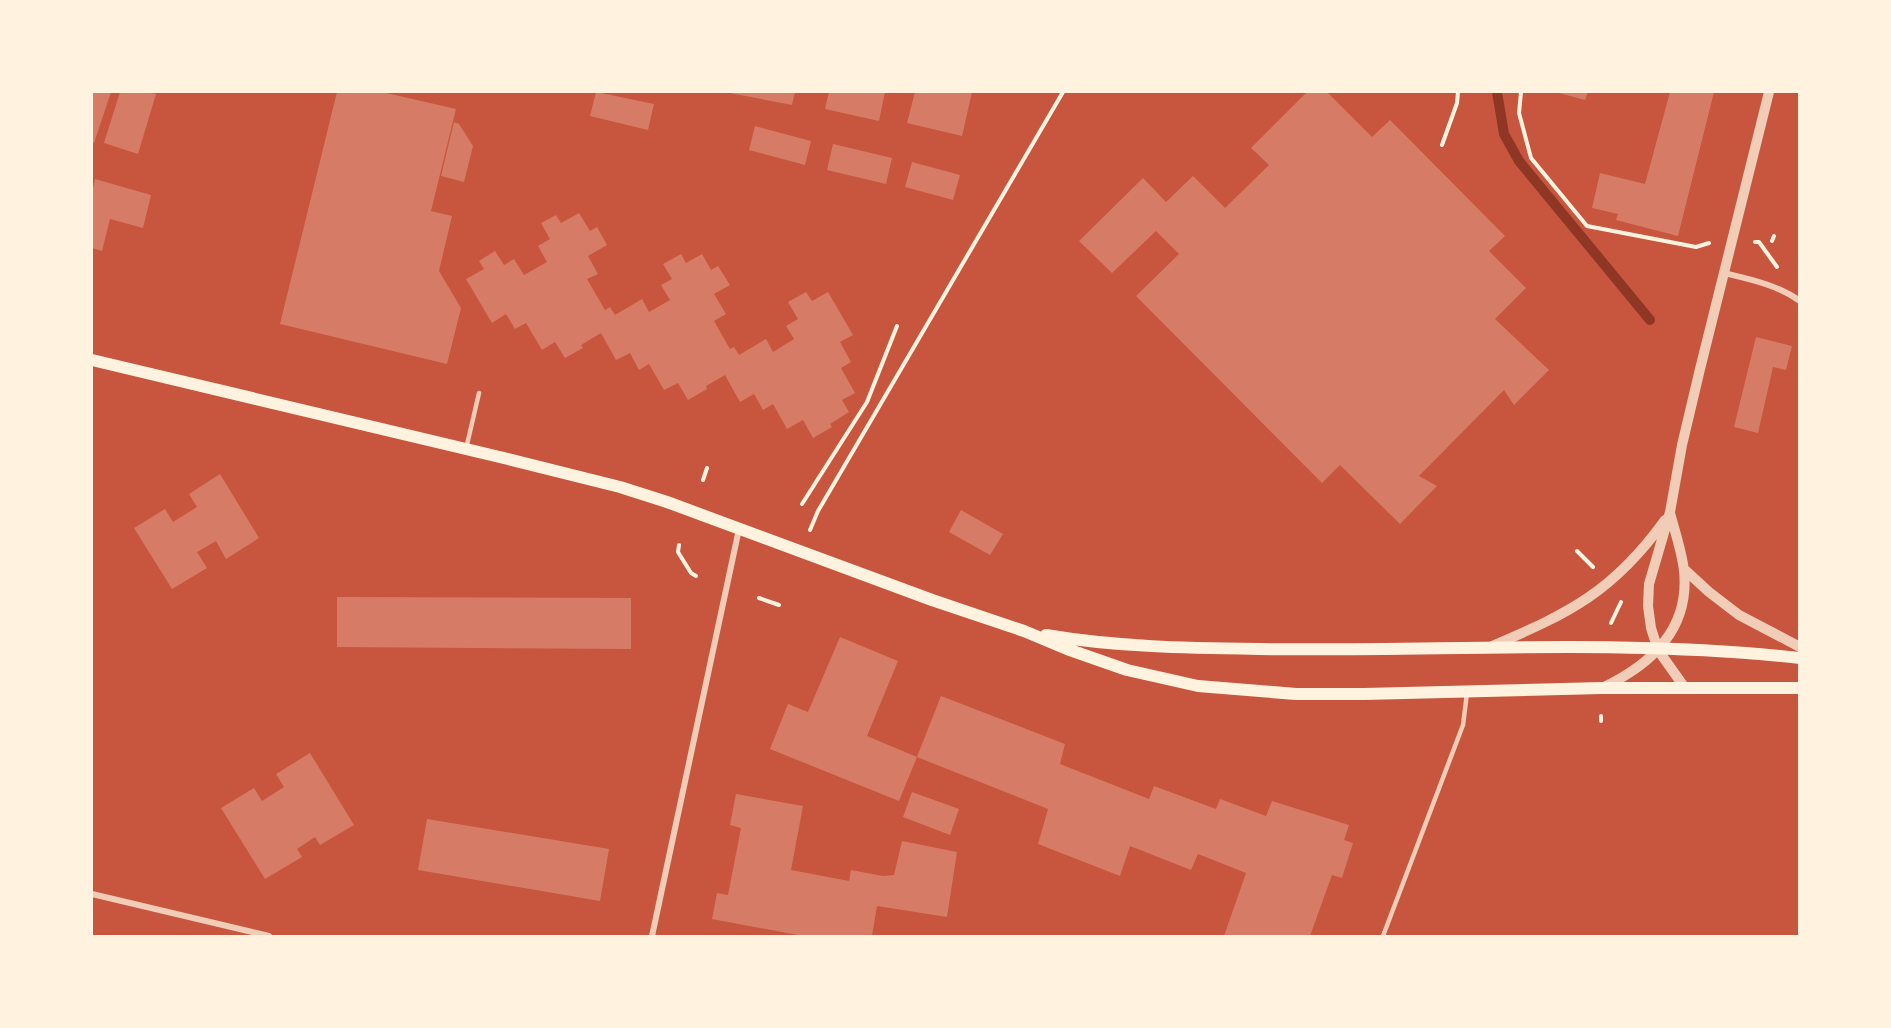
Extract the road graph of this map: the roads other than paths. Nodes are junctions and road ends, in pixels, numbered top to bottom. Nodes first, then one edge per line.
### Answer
1 (1768, 92) edge
2 (1724, 273) junction
3 (1800, 301) edge
4 (92, 360) edge
5 (479, 393) dead end
6 (466, 449) junction
7 (1670, 512) junction
8 (739, 529) junction
9 (1684, 569) junction
10 (1024, 631) junction
11 (1800, 646) edge
12 (1487, 648) junction
13 (1658, 650) junction
14 (1800, 658) edge
15 (1601, 688) junction
16 (1685, 688) junction
17 (1800, 688) edge
18 (1467, 693) junction
19 (92, 894) edge
20 (269, 936) edge
21 (652, 936) edge
22 (1383, 936) edge

1 - 2 street
2 - 3 street
2 - 7 street
4 - 6 main road
5 - 6 lane
6 - 8 main road
7 - 9 street
7 - 12 street
7 - 13 street
8 - 10 main road
8 - 21 street
9 - 11 street
9 - 13 street
10 - 12 main road
10 - 18 main road
12 - 13 main road
13 - 14 main road
13 - 15 street
13 - 16 street
15 - 16 main road
15 - 18 main road
16 - 17 main road
18 - 22 lane
19 - 20 street

